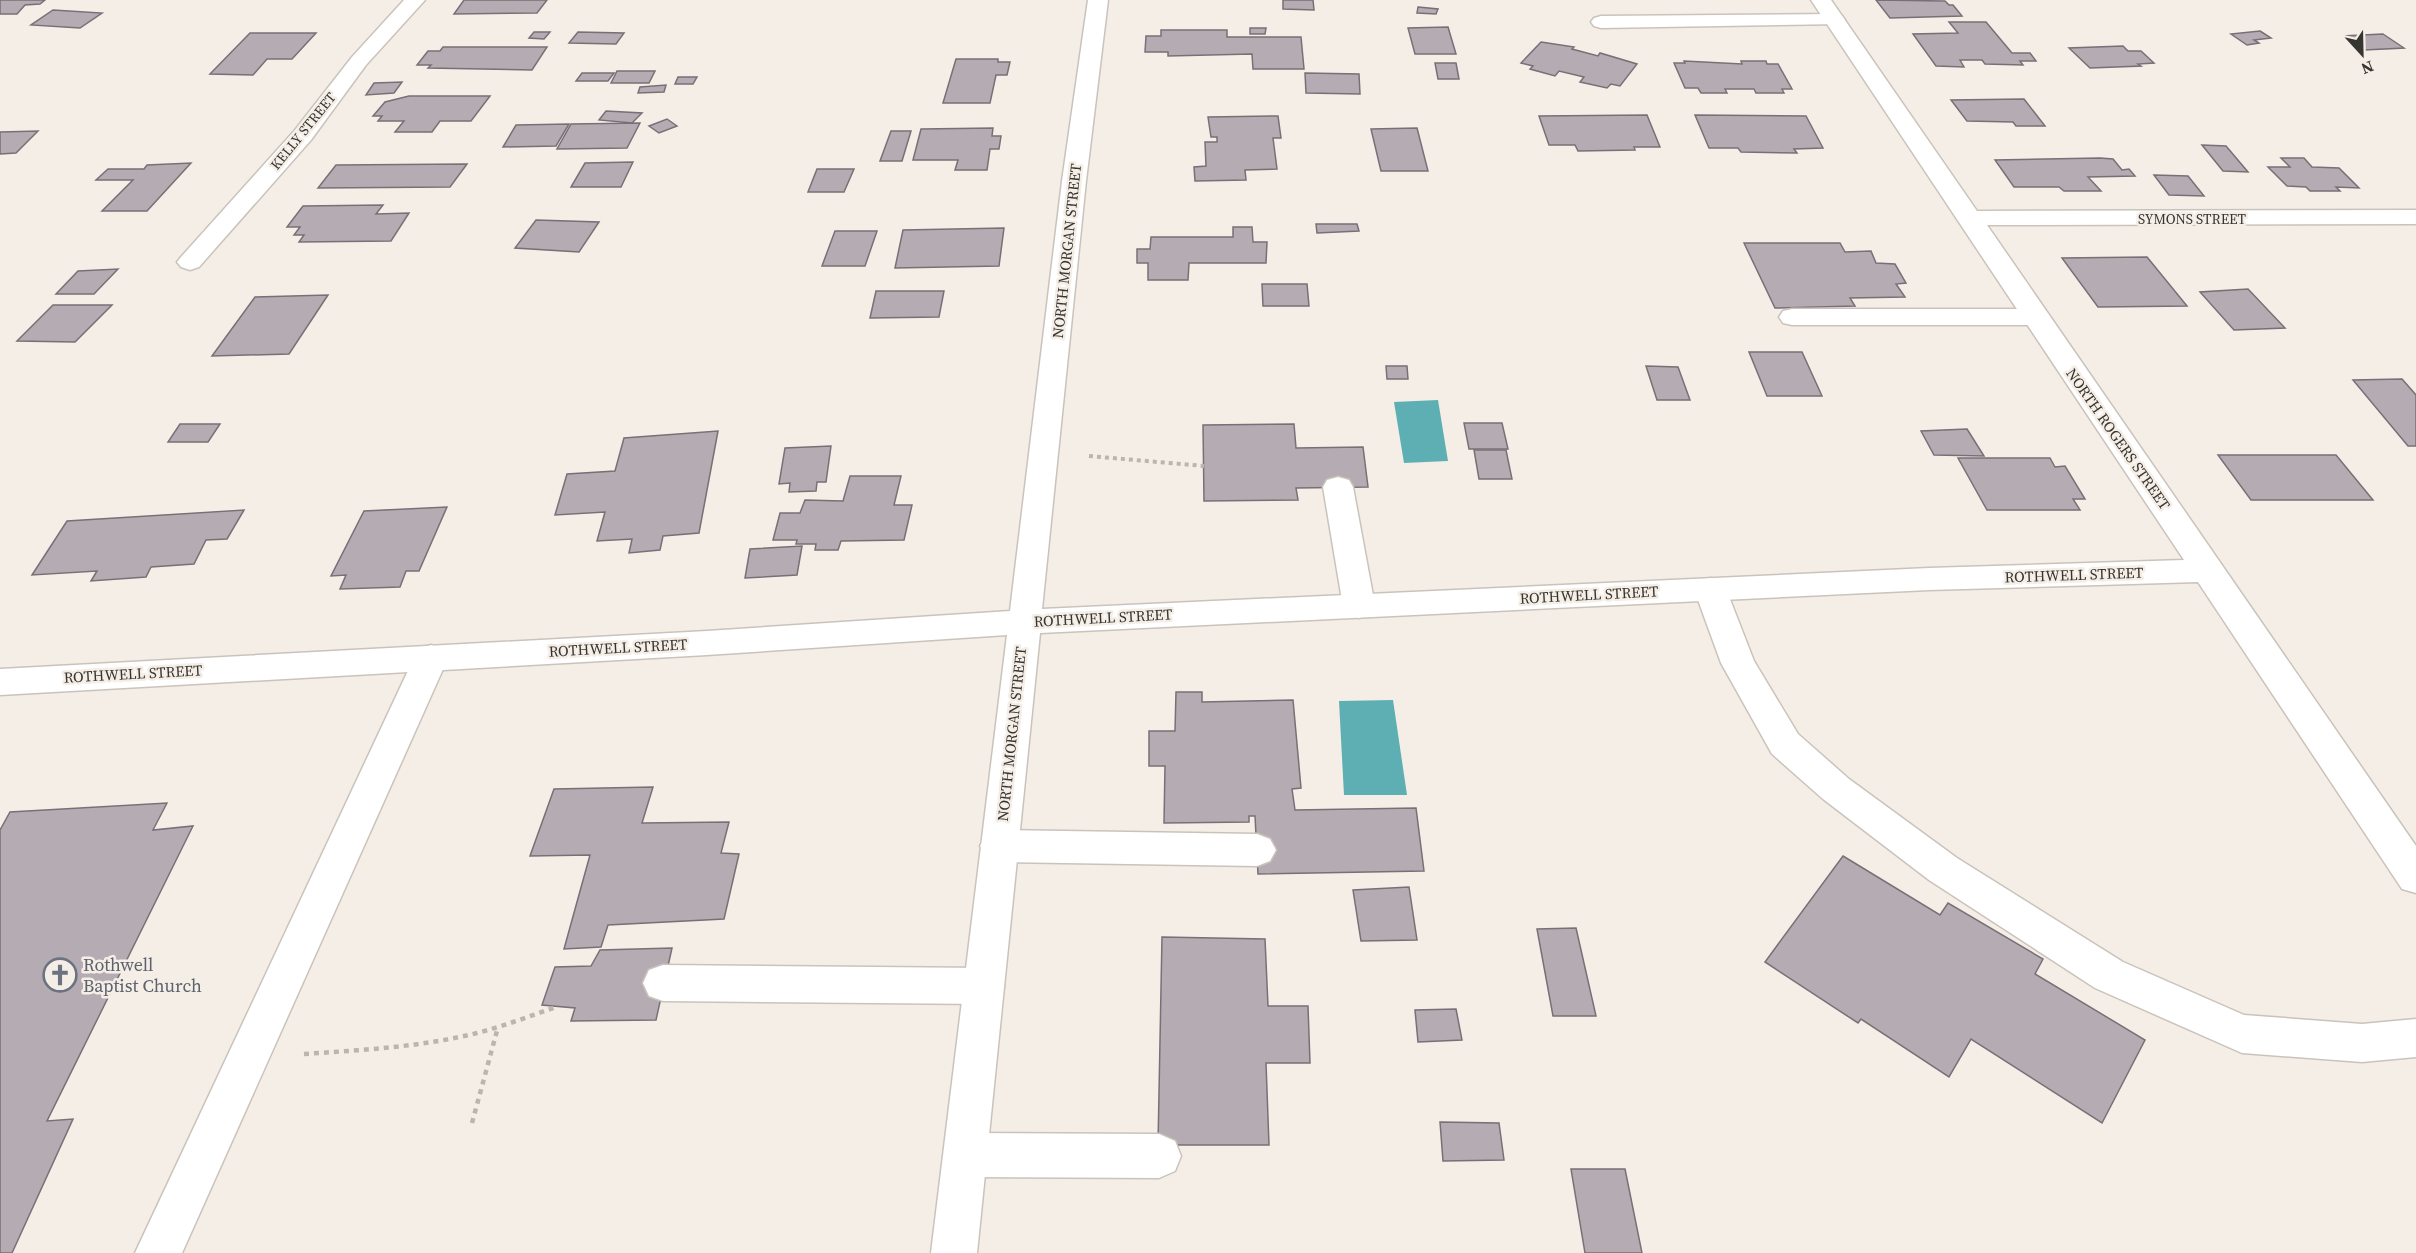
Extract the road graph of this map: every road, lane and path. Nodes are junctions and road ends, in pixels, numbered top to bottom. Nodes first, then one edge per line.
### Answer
1 (416, 0) edge
2 (1098, 0) edge
3 (1821, 0) edge
4 (1835, 20) junction
5 (1601, 22) dead end
6 (2416, 217) edge
7 (1968, 218) junction
8 (190, 262) dead end
9 (1792, 317) dead end
10 (2035, 317) junction
11 (1043, 456) junction
12 (1204, 466) dead end
13 (1338, 487) dead end
14 (2208, 570) junction
15 (1710, 589) junction
16 (1359, 606) junction
17 (1024, 623) junction
18 (431, 658) junction
19 (0, 682) edge
20 (999, 846) junction
21 (1257, 850) dead end
22 (2416, 877) edge
23 (663, 983) dead end
24 (984, 986) junction
25 (556, 1007) dead end
26 (498, 1027) junction
27 (2416, 1038) edge
28 (359, 1051) dead end
29 (472, 1123) dead end
30 (966, 1155) junction
31 (1159, 1156) dead end
32 (158, 1253) edge
33 (954, 1253) edge

1 - 8 street, KELLY STREET
2 - 11 street, NORTH MORGAN STREET
3 - 4 street, NORTH ROGERS STREET
4 - 5 street
4 - 7 street, NORTH ROGERS STREET
6 - 7 street, SYMONS STREET
7 - 10 street, NORTH ROGERS STREET
9 - 10 street
10 - 14 street, NORTH ROGERS STREET
11 - 12 path
11 - 17 street, NORTH MORGAN STREET
13 - 16 street
14 - 15 street, ROTHWELL STREET
14 - 22 street, NORTH ROGERS STREET
15 - 16 street, ROTHWELL STREET
15 - 27 street
16 - 17 street, ROTHWELL STREET
17 - 18 street, ROTHWELL STREET
17 - 20 street, NORTH MORGAN STREET
18 - 19 street, ROTHWELL STREET
18 - 32 street
20 - 21 street
20 - 24 street, NORTH MORGAN STREET
23 - 24 street
24 - 30 street, NORTH MORGAN STREET
25 - 26 path
26 - 28 path
26 - 29 path
30 - 31 street
30 - 33 street, NORTH MORGAN STREET

